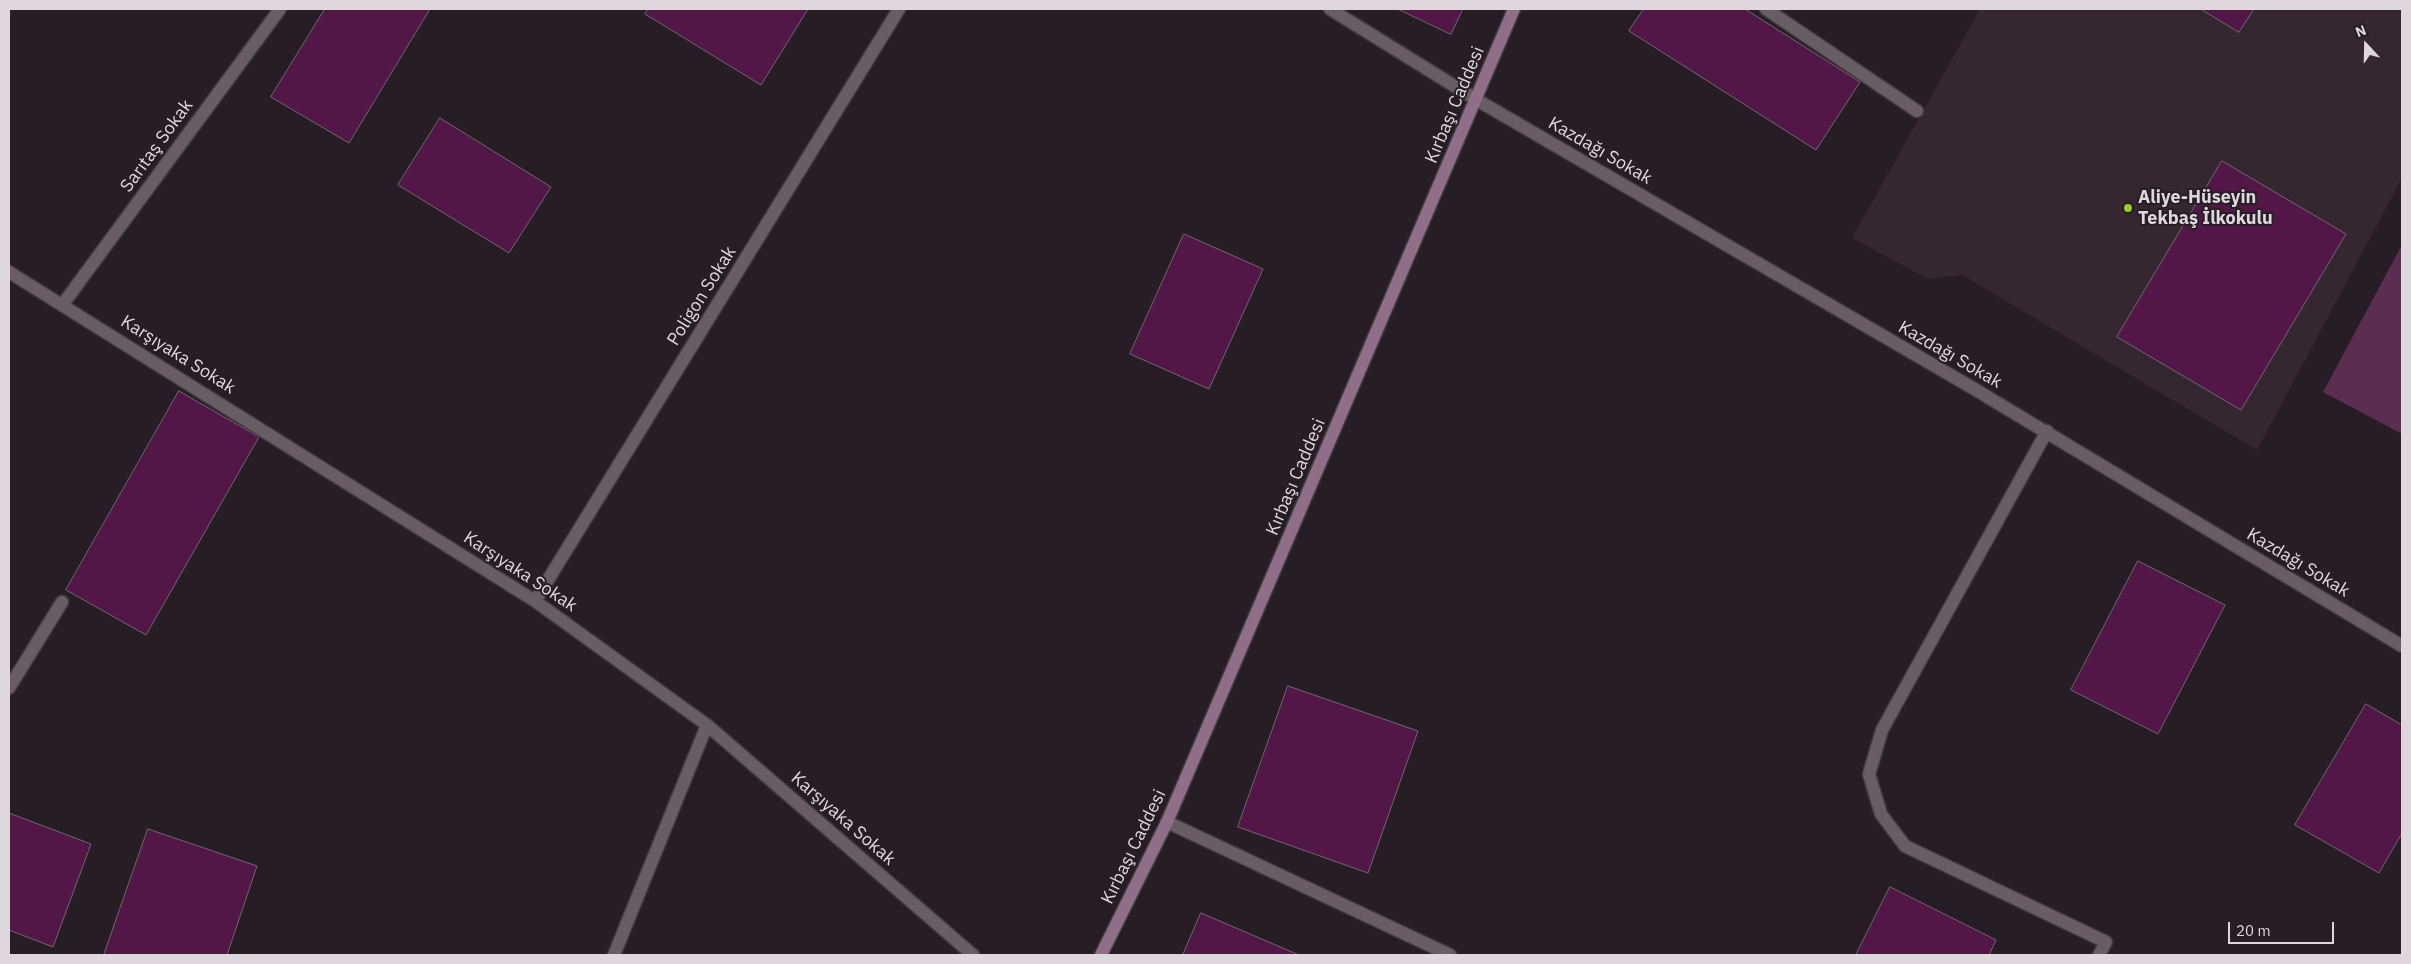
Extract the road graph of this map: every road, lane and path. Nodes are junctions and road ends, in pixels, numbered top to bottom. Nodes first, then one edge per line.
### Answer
1 (280, 9) edge
2 (899, 9) edge
3 (1330, 9) edge
4 (1514, 9) edge
5 (1766, 9) edge
6 (1477, 100) junction
7 (1917, 111) dead end
8 (9, 272) edge
9 (63, 304) junction
10 (2046, 431) junction
11 (535, 601) junction
12 (62, 602) dead end
13 (2402, 646) edge
14 (9, 688) edge
15 (707, 725) junction
16 (1167, 822) junction
17 (614, 955) edge
18 (973, 955) edge
19 (1101, 955) edge
20 (1450, 955) edge
21 (2099, 955) edge

1 - 9 street, Sarıtaş Sokak
2 - 11 street, Poligon Sokak
3 - 6 street, Kazdağı Sokak
4 - 6 street, Kırbaşı Caddesi
5 - 7 street
6 - 10 street, Kazdağı Sokak
6 - 16 street, Kırbaşı Caddesi
8 - 9 street, Karşıyaka Sokak
9 - 11 street, Karşıyaka Sokak
10 - 13 street, Kazdağı Sokak
10 - 21 street
11 - 15 street, Karşıyaka Sokak
12 - 14 street
15 - 17 street
15 - 18 street, Karşıyaka Sokak
16 - 19 street, Kırbaşı Caddesi
16 - 20 street

